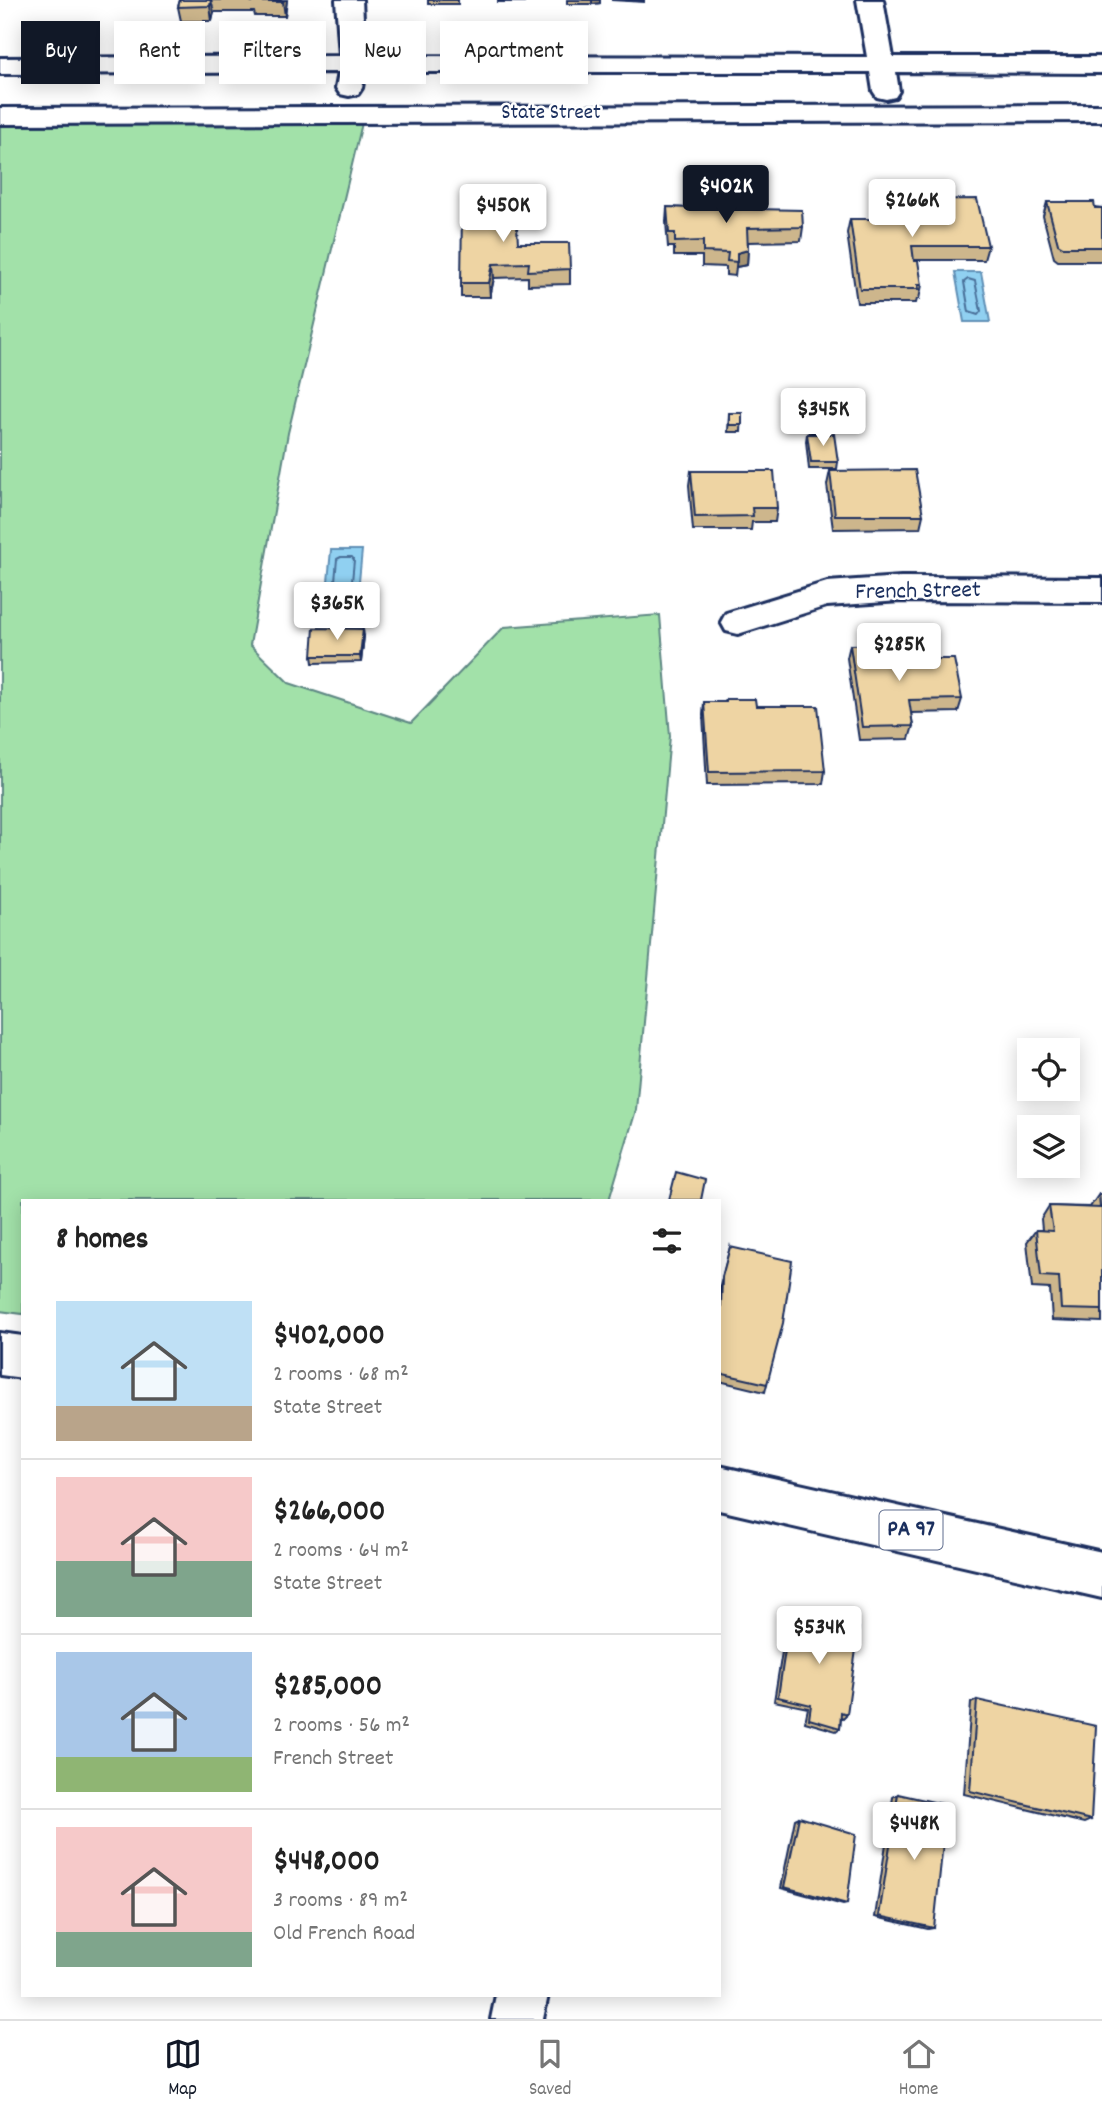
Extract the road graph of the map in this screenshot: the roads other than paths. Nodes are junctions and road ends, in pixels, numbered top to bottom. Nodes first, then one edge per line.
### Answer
1 (349, 0) edge
2 (870, 0) edge
3 (350, 21) edge
4 (340, 64) edge
5 (426, 64) edge
6 (882, 65) junction
7 (1102, 65) edge
8 (0, 66) edge
9 (349, 84) edge
10 (1102, 113) edge
11 (890, 114) junction
12 (344, 115) junction
13 (0, 116) edge
14 (1102, 590) edge
15 (738, 622) dead end
16 (0, 1354) edge
17 (21, 1357) edge
18 (721, 1488) edge
19 (1102, 1576) edge
20 (522, 1997) edge
21 (517, 2019) edge

1 - 3 street
2 - 6 street
4 - 8 street, State Street
5 - 6 street, State Street
6 - 7 street, State Street
6 - 11 street
9 - 12 street
10 - 11 street, State Street
11 - 12 street, State Street
12 - 13 street, State Street
14 - 15 street, French Street
16 - 17 street
18 - 19 street, PA 97
20 - 21 street

